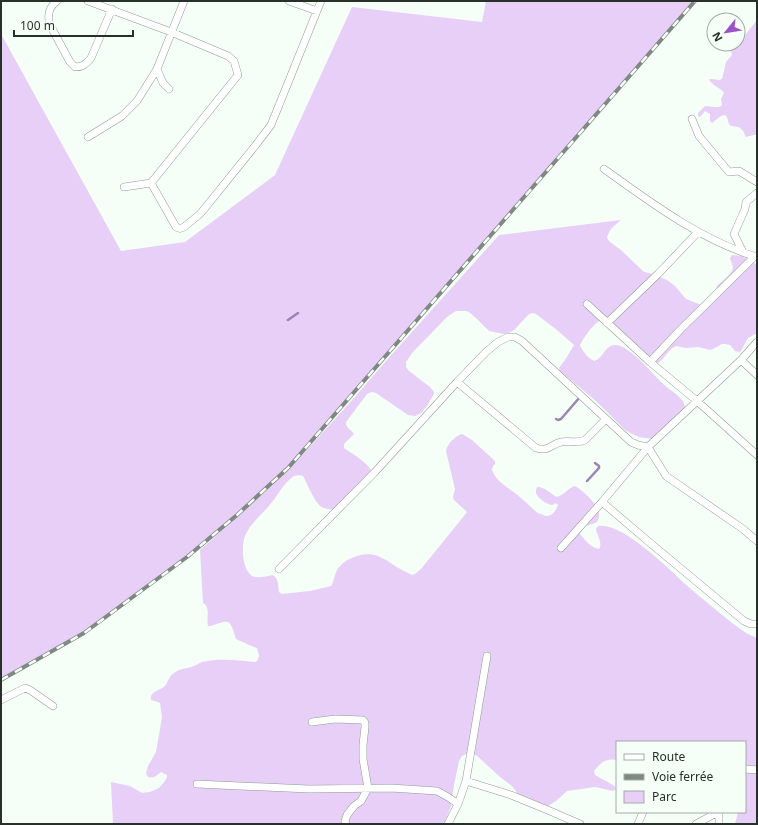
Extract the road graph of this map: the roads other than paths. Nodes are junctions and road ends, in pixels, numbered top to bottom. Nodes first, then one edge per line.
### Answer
1 (57, 1) edge
2 (88, 1) edge
3 (184, 1) edge
4 (289, 1) edge
5 (321, 1) edge
6 (112, 10) junction
7 (317, 11) junction
8 (171, 32) junction
9 (157, 69) junction
10 (169, 89) dead end
11 (692, 119) dead end
12 (88, 137) dead end
13 (604, 169) dead end
14 (757, 182) edge
15 (151, 183) junction
16 (124, 187) dead end
17 (757, 193) edge
18 (698, 232) junction
19 (743, 252) junction
20 (756, 257) edge
21 (587, 304) dead end
22 (607, 323) junction
23 (757, 342) edge
24 (741, 360) junction
25 (650, 362) junction
26 (757, 375) edge
27 (457, 382) junction
28 (697, 401) junction
29 (606, 419) junction
30 (648, 447) junction
31 (757, 455) edge
32 (602, 502) junction
33 (757, 541) edge
34 (561, 548) dead end
35 (279, 569) dead end
36 (757, 624) edge
37 (487, 656) dead end
38 (1, 700) edge
39 (53, 706) dead end
40 (312, 722) dead end
41 (746, 769) edge
42 (757, 770) edge
43 (466, 781) junction
44 (197, 784) dead end
45 (368, 788) junction
46 (458, 804) junction
47 (643, 813) edge
48 (717, 813) edge
49 (719, 813) edge
50 (346, 824) edge
51 (448, 824) edge
52 (580, 824) edge
53 (638, 824) edge
54 (696, 824) edge
55 (719, 824) edge

1 - 6 street
2 - 6 street
3 - 8 street
4 - 7 street
5 - 7 street
6 - 8 street
7 - 15 street
8 - 9 street
8 - 15 street
9 - 10 street
9 - 12 street
11 - 14 street
13 - 18 street
15 - 16 street
17 - 19 street
18 - 19 street
18 - 22 street
19 - 20 street
20 - 25 street
21 - 22 street
22 - 25 street
23 - 24 street
24 - 26 street
24 - 28 street
25 - 28 street
27 - 29 street
27 - 29 street
27 - 35 street
28 - 30 street
28 - 31 street
29 - 30 street
30 - 32 street
30 - 33 street
32 - 34 street
32 - 36 street
37 - 43 street
38 - 39 street
40 - 45 street
41 - 42 street
43 - 46 street
43 - 52 street
44 - 45 street
45 - 46 street
45 - 50 street
46 - 51 street
47 - 53 street
48 - 54 street
49 - 55 street

